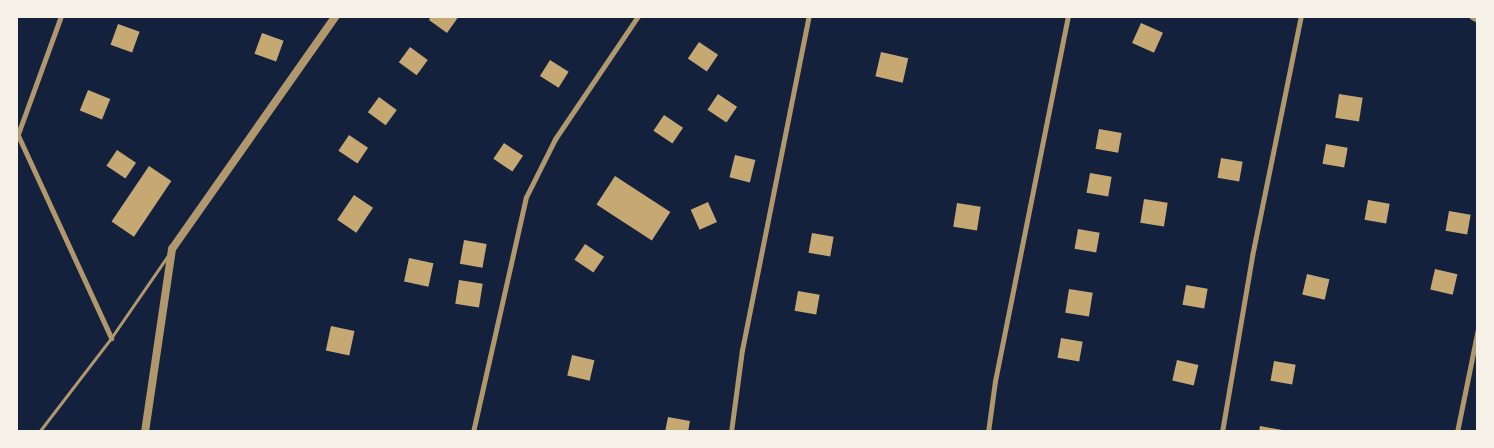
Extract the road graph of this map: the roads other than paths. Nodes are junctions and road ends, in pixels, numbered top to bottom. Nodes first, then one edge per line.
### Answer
1 (61, 16) edge
2 (336, 16) edge
3 (638, 16) edge
4 (809, 16) edge
5 (1068, 16) edge
6 (1301, 16) edge
7 (1473, 16) edge
8 (1478, 19) edge
9 (17, 133) edge
10 (172, 249) junction
11 (1478, 329) edge
12 (111, 338) junction
13 (38, 432) edge
14 (145, 432) edge
15 (473, 432) edge
16 (731, 432) edge
17 (988, 432) edge
18 (1222, 432) edge
19 (1457, 432) edge

1 - 9 street
2 - 10 street
3 - 15 street
4 - 16 street
5 - 17 street
6 - 18 street
7 - 8 street
9 - 12 street
10 - 12 lane
10 - 14 street
11 - 19 street
12 - 13 lane

